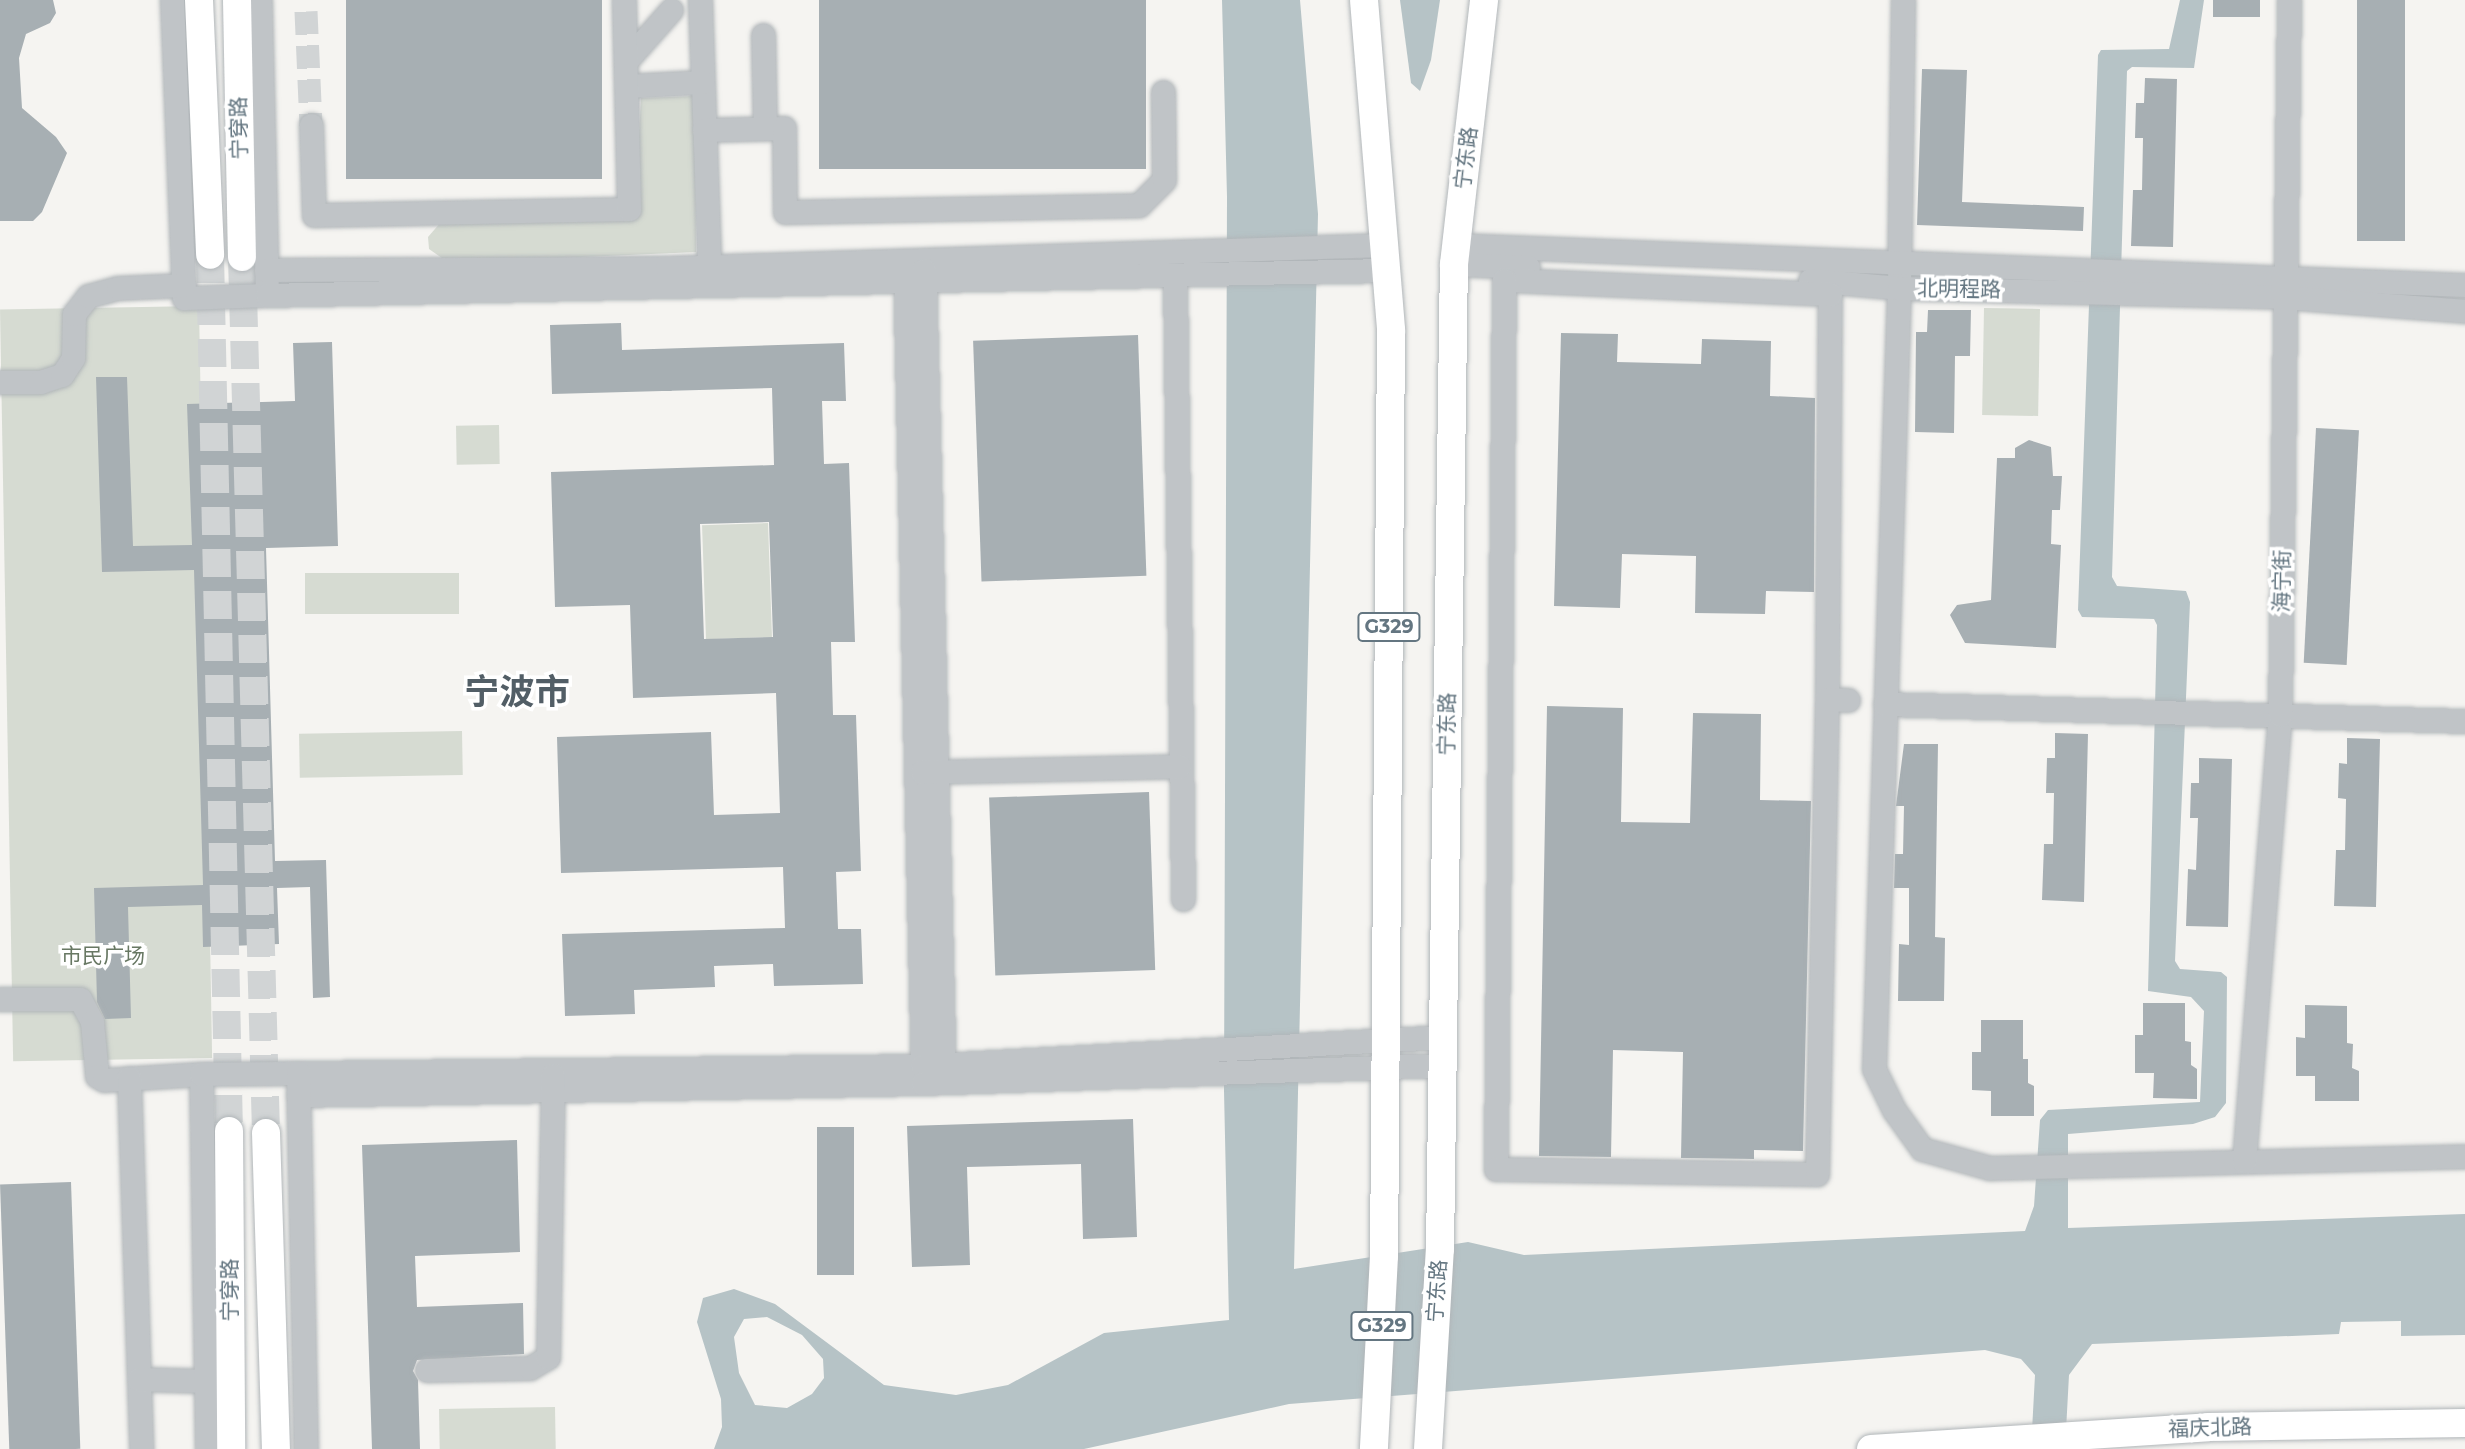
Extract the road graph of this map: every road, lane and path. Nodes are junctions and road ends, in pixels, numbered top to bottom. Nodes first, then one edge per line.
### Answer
1 (172, 0) edge
2 (199, 0) edge
3 (237, 0) edge
4 (260, 0) edge
5 (624, 0) edge
6 (699, 0) edge
7 (715, 0) edge
8 (1364, 0) edge
9 (1484, 0) edge
10 (1903, 0) edge
11 (2289, 0) edge
12 (671, 10) dead end
13 (763, 35) dead end
14 (626, 61) junction
15 (702, 82) junction
16 (626, 86) junction
17 (1163, 92) dead end
18 (310, 125) tunnel mouth
19 (765, 128) junction
20 (711, 129) junction
21 (1455, 254) junction
22 (210, 255) tunnel mouth
23 (1385, 258) junction
24 (254, 263) junction
25 (1898, 263) junction
26 (915, 271) junction
27 (718, 275) junction
28 (1175, 277) junction
29 (184, 285) junction
30 (2465, 285) edge
31 (2285, 286) junction
32 (1899, 288) junction
33 (267, 295) junction
34 (2465, 311) edge
35 (0, 383) edge
36 (1838, 700) joint
37 (1885, 704) junction
38 (2280, 715) junction
39 (2465, 721) edge
40 (1179, 766) junction
41 (925, 772) junction
42 (1183, 899) dead end
43 (0, 999) edge
44 (1443, 1037) junction
45 (1385, 1039) junction
46 (1444, 1065) junction
47 (1386, 1068) junction
48 (201, 1074) junction
49 (933, 1074) junction
50 (129, 1078) junction
51 (553, 1082) junction
52 (298, 1084) junction
53 (229, 1131) tunnel mouth
54 (266, 1133) tunnel mouth
55 (2465, 1156) edge
56 (2244, 1161) junction
57 (427, 1370) dead end
58 (139, 1379) junction
59 (206, 1381) junction
60 (2465, 1423) edge
61 (141, 1449) edge
62 (206, 1449) edge
63 (231, 1449) edge
64 (276, 1449) edge
65 (306, 1449) edge
66 (1374, 1449) edge
67 (1427, 1449) edge
68 (1871, 1449) edge

1 - 29 street
2 - 22 main road, 宁穿路
3 - 24 main road, 宁穿路
4 - 24 street
5 - 14 street
6 - 15 street
7 - 20 street
8 - 23 main road, G329
9 - 21 main road, 宁东路 / G329
10 - 25 street
11 - 31 street, 海宁街
12 - 14 street
13 - 19 street
14 - 16 street
15 - 16 street
15 - 20 street
16 - 18 street
17 - 19 street
19 - 20 street
20 - 27 street
21 - 25 street, 北明程路
21 - 32 street, 北明程路
21 - 44 main road, 宁东路 / G329
23 - 26 street
23 - 28 street
23 - 45 main road, G329
24 - 27 street
24 - 33 street
25 - 31 street, 北明程路
25 - 32 street
26 - 27 street
26 - 28 street
26 - 41 street
27 - 33 street
28 - 40 street
29 - 33 street
29 - 35 street
30 - 31 street, 北明程路
31 - 32 street, 北明程路
31 - 34 street, 北明程路
31 - 38 street, 海宁街
32 - 37 street
36 - 36 street
37 - 38 street
37 - 56 street
38 - 39 street
38 - 56 street, 海宁街
40 - 41 street
40 - 42 street
41 - 49 street
43 - 50 street
44 - 45 street
44 - 46 main road, 宁东路 / G329
45 - 47 main road, G329
45 - 49 street
46 - 47 street
46 - 67 main road, 宁东路 / G329
47 - 49 street
47 - 66 main road, G329
48 - 50 street
48 - 52 street
48 - 59 street
49 - 51 street
50 - 58 street
51 - 52 street
51 - 57 street
52 - 65 street
53 - 63 main road, 宁穿路
54 - 64 main road, 宁穿路
55 - 56 street
58 - 59 street
58 - 61 street
59 - 62 street
60 - 68 main road, 福庆北路

